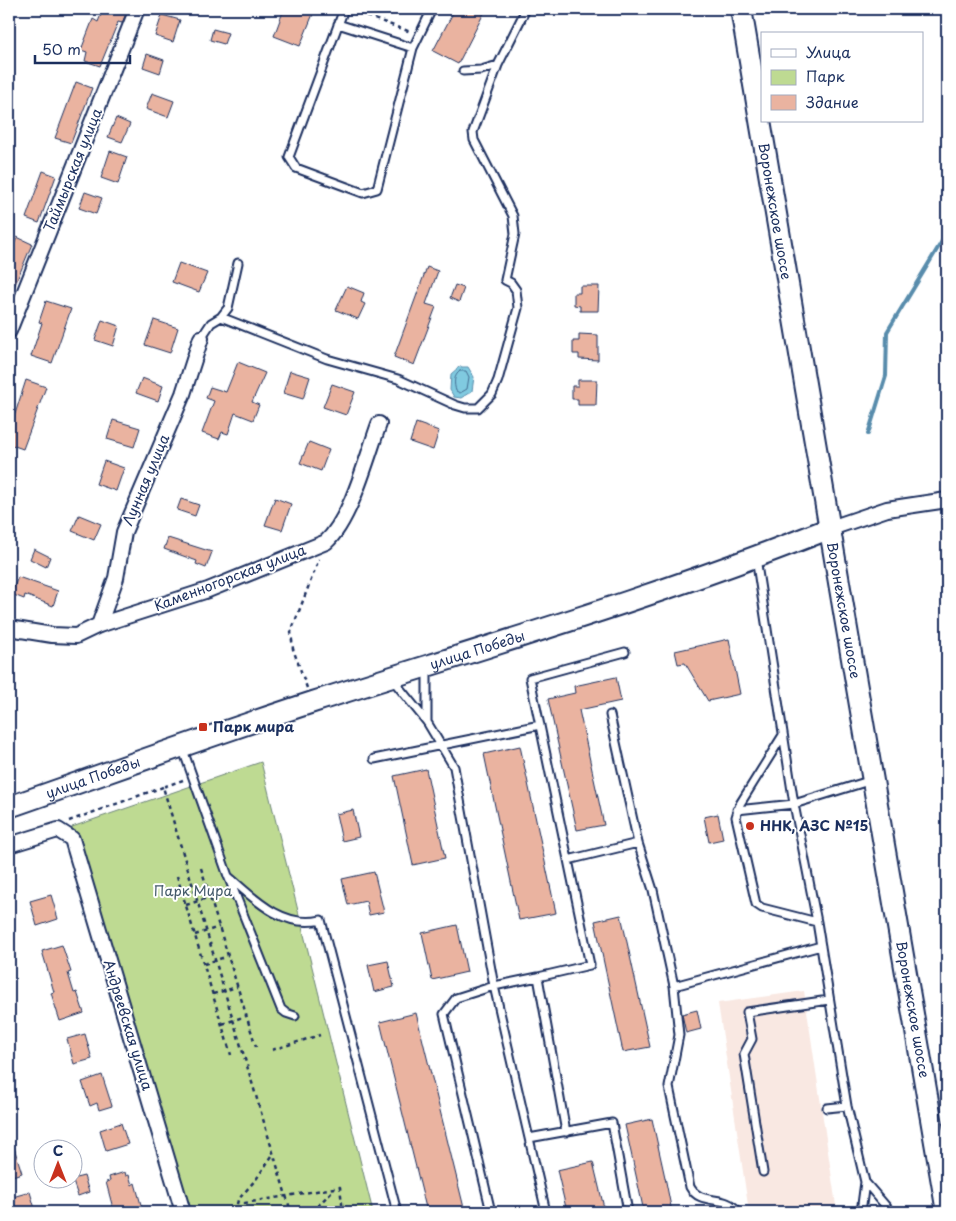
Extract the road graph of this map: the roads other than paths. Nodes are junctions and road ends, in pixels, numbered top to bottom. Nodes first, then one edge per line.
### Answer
1 (137, 9) edge
2 (344, 9) edge
3 (432, 9) edge
4 (526, 9) edge
5 (741, 9) edge
6 (338, 24) junction
7 (413, 48) junction
8 (498, 65) junction
9 (463, 70) dead end
10 (238, 263) dead end
11 (221, 317) junction
12 (9, 332) edge
13 (201, 338) joint
14 (379, 424) dead end
15 (947, 500) edge
16 (828, 529) junction
17 (756, 558) junction
18 (99, 625) junction
19 (9, 628) edge
20 (625, 652) dead end
21 (427, 667) junction
22 (391, 678) junction
23 (610, 715) dead end
24 (427, 722) junction
25 (540, 725) junction
26 (783, 735) junction
27 (441, 744) junction
28 (182, 747) junction
29 (374, 759) dead end
30 (874, 779) junction
31 (794, 804) junction
32 (9, 807) edge
33 (737, 810) junction
34 (638, 843) junction
35 (9, 845) edge
36 (568, 860) junction
37 (228, 876) junction
38 (817, 922) junction
39 (821, 946) junction
40 (538, 978) junction
41 (494, 986) junction
42 (674, 986) junction
43 (829, 1000) junction
44 (295, 1016) dead end
45 (846, 1106) junction
46 (827, 1108) dead end
47 (566, 1132) junction
48 (529, 1138) junction
49 (763, 1172) dead end
50 (865, 1182) junction
51 (183, 1212) edge
52 (397, 1212) edge
53 (491, 1212) edge
54 (546, 1212) edge
55 (628, 1212) edge
56 (738, 1212) edge
57 (861, 1212) edge
58 (891, 1212) edge
59 (947, 1212) edge

1 - 12 street, Таймырская улица
2 - 6 lane
3 - 7 lane
4 - 8 lane
5 - 16 main road, Воронежское шоссе
6 - 7 lane
6 - 7 lane
8 - 9 lane
8 - 11 lane
10 - 11 lane
11 - 13 lane
13 - 18 street, Лунная улица
14 - 18 street, Каменногорская улица
15 - 16 street, улица Победы
16 - 17 main road, улица Победы
16 - 30 main road, Воронежское шоссе
17 - 21 main road, улица Победы
17 - 26 lane
18 - 19 street, Каменногорская улица
20 - 25 lane
21 - 22 main road, улица Победы
21 - 24 lane
22 - 24 lane
22 - 28 main road, улица Победы
23 - 34 lane
24 - 27 lane
25 - 27 lane
25 - 36 lane
26 - 31 lane
26 - 33 lane
27 - 29 lane
27 - 41 lane
28 - 32 main road, улица Победы
28 - 37 lane
30 - 31 lane
30 - 59 main road, Воронежское шоссе
31 - 33 lane
31 - 38 lane
33 - 38 lane
34 - 36 lane
34 - 42 lane
35 - 51 street, Андреевская улица
36 - 40 lane
37 - 44 lane
37 - 52 lane
38 - 39 lane
39 - 42 lane
39 - 43 lane
40 - 41 lane
40 - 47 lane
41 - 48 lane
41 - 53 lane
42 - 56 lane
43 - 45 lane
43 - 49 lane
45 - 46 lane
45 - 50 lane
47 - 48 lane
47 - 55 lane
48 - 54 lane
50 - 57 lane
50 - 58 lane

